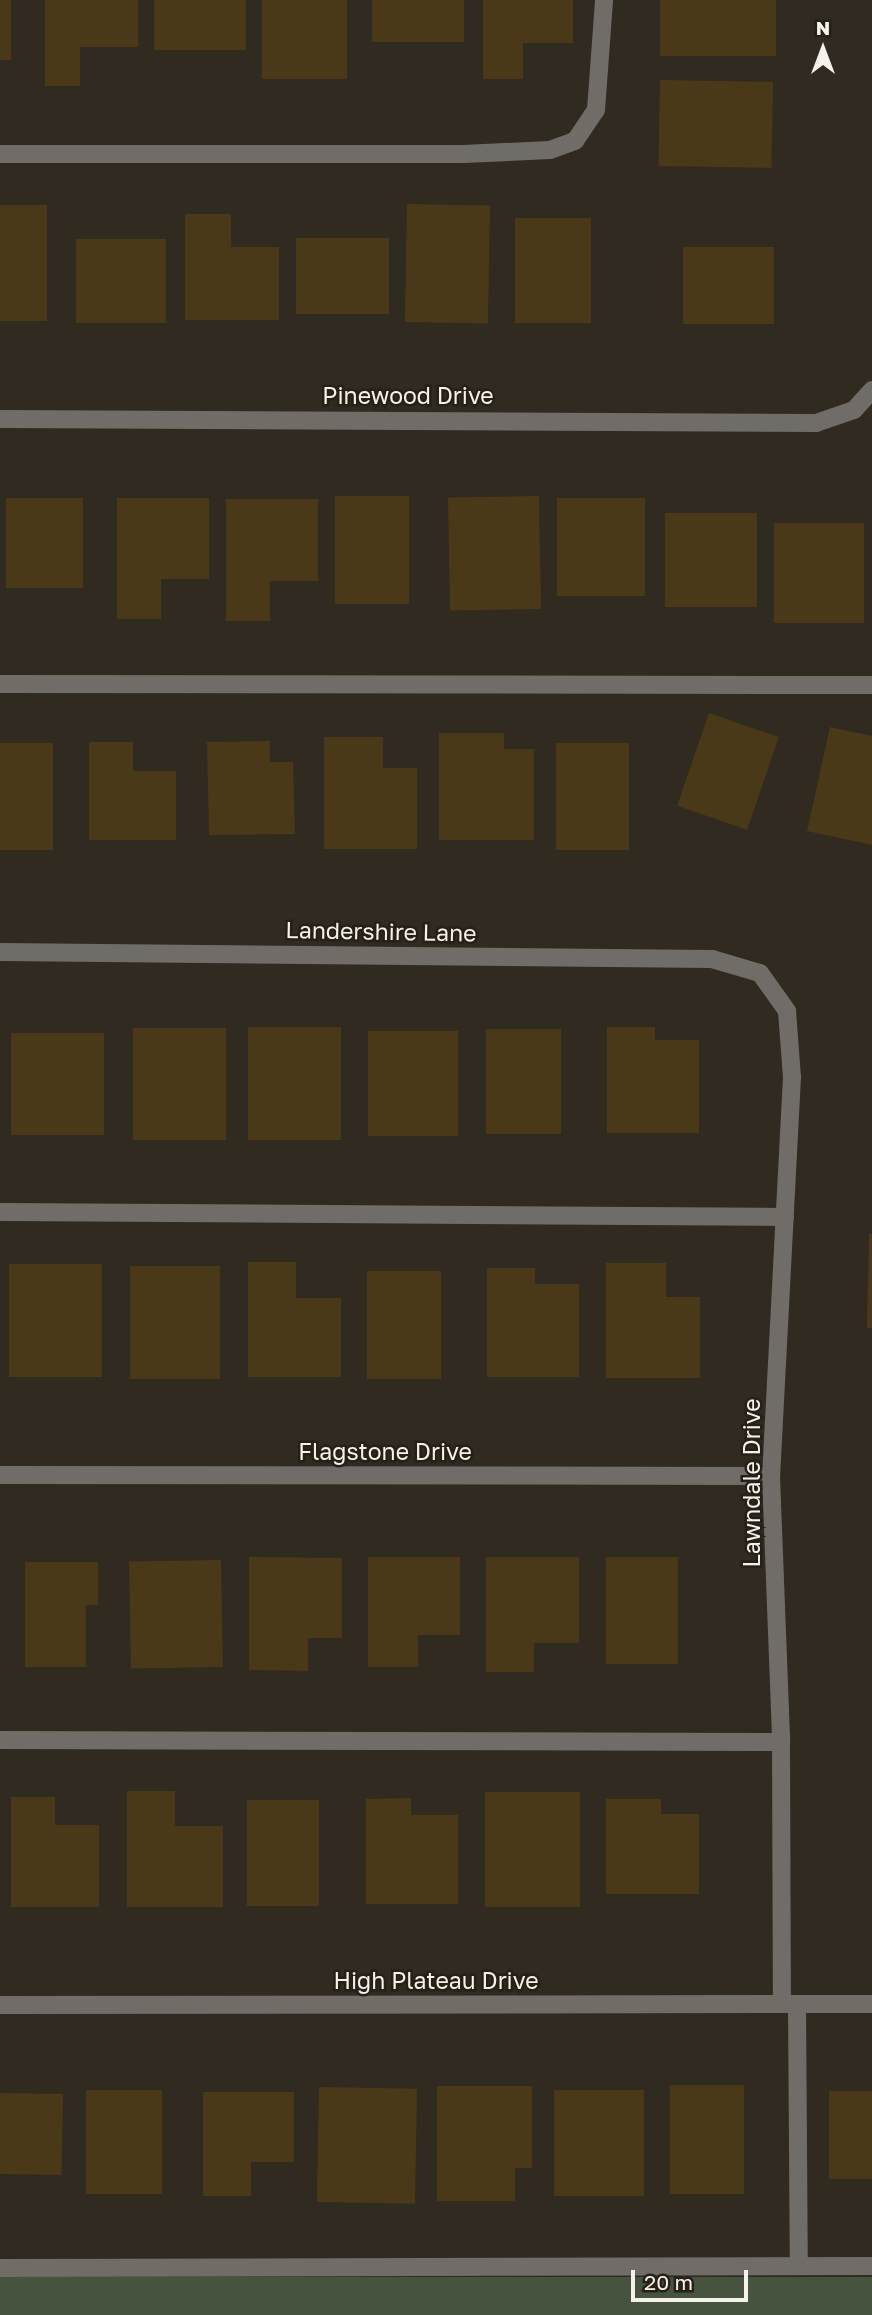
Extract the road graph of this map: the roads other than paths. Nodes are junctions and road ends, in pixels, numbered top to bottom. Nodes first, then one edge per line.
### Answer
1 (604, 0) edge
2 (0, 154) edge
3 (871, 394) edge
4 (0, 419) edge
5 (0, 684) edge
6 (872, 685) edge
7 (0, 952) edge
8 (760, 972) joint
9 (0, 1212) edge
10 (785, 1217) junction
11 (0, 1475) edge
12 (771, 1476) junction
13 (0, 1740) edge
14 (781, 1742) junction
15 (790, 2004) junction
16 (872, 2004) edge
17 (0, 2005) edge
18 (799, 2266) junction
19 (872, 2266) edge
20 (0, 2268) edge

1 - 2 street
3 - 4 street, Pinewood Drive
5 - 6 street
7 - 8 street, Landershire Lane
8 - 10 street, Lawndale Drive
9 - 10 street
10 - 12 street, Lawndale Drive
11 - 12 street, Flagstone Drive
12 - 14 street, Lawndale Drive
13 - 14 street
14 - 15 street, Lawndale Drive
15 - 16 street, High Plateau Drive
15 - 17 street, High Plateau Drive
15 - 18 street, Lawndale Drive
18 - 19 street
18 - 20 street

